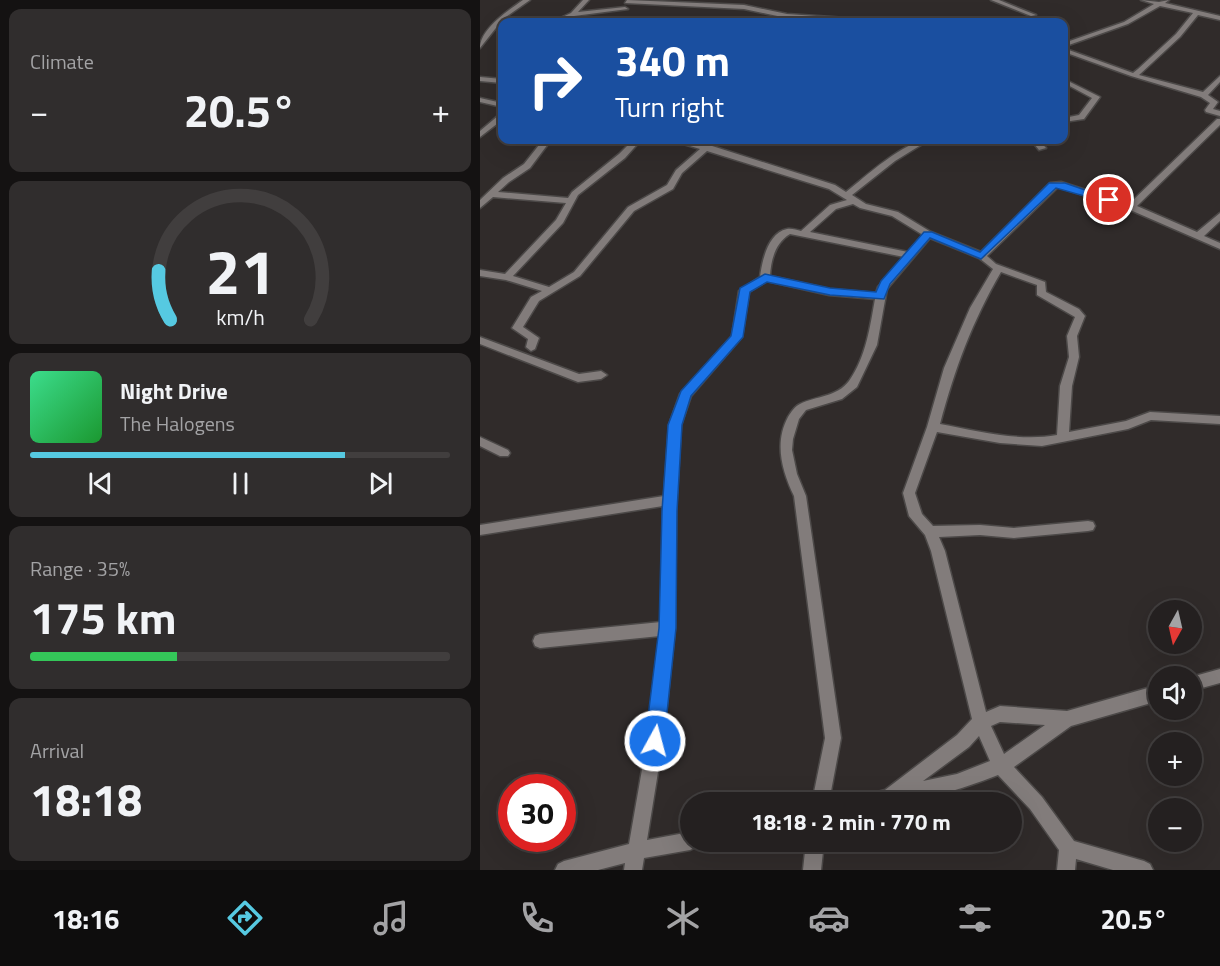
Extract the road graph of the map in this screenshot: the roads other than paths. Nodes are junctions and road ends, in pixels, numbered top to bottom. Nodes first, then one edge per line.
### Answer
1 (527, 0) edge
2 (586, 0) edge
3 (994, 0) edge
4 (1144, 0) edge
5 (682, 1) edge
6 (1164, 2) edge
7 (627, 3) edge
8 (744, 3) edge
9 (1196, 13) junction
10 (573, 14) junction
11 (1033, 15) dead end
12 (501, 18) edge
13 (564, 18) edge
14 (625, 18) edge
15 (817, 18) edge
16 (1220, 18) edge
17 (498, 22) edge
18 (1068, 44) edge
19 (480, 46) edge
20 (1068, 51) edge
21 (1133, 75) junction
22 (480, 80) edge
23 (498, 81) edge
24 (1218, 82) edge
25 (1068, 83) edge
26 (1204, 95) junction
27 (480, 100) edge
28 (498, 104) edge
29 (1220, 114) edge
30 (1068, 119) edge
31 (498, 120) edge
32 (1220, 121) edge
33 (480, 135) edge
34 (544, 144) edge
35 (633, 144) edge
36 (695, 144) edge
37 (918, 144) edge
38 (1038, 144) edge
39 (706, 147) junction
40 (1042, 148) dead end
41 (490, 194) junction
42 (851, 198) junction
43 (570, 201) junction
44 (480, 205) edge
45 (1131, 207) junction
46 (1220, 216) edge
47 (804, 233) junction
48 (928, 234) junction
49 (1198, 236) junction
50 (1220, 246) edge
51 (909, 255) junction
52 (981, 256) junction
53 (998, 268) junction
54 (484, 273) edge
55 (507, 277) junction
56 (765, 278) junction
57 (480, 282) edge
58 (550, 290) junction
59 (880, 296) junction
60 (480, 340) edge
61 (531, 347) dead end
62 (601, 375) dead end
63 (1220, 420) edge
64 (933, 427) junction
65 (1063, 436) junction
66 (480, 441) edge
67 (504, 453) dead end
68 (670, 500) junction
69 (1088, 526) dead end
70 (480, 530) edge
71 (930, 532) junction
72 (668, 628) junction
73 (540, 641) dead end
74 (1220, 676) edge
75 (1202, 681) edge
76 (1148, 696) edge
77 (1067, 719) junction
78 (981, 722) junction
79 (1001, 766) junction
80 (823, 792) edge
81 (894, 792) edge
82 (910, 792) edge
83 (680, 843) edge
84 (1068, 848) junction
85 (636, 851) junction
86 (814, 852) edge
87 (564, 870) edge
88 (633, 870) edge
89 (812, 870) edge
90 (1066, 870) edge
91 (1144, 870) edge

1 - 12 street
2 - 10 street
3 - 11 street
4 - 6 street
5 - 7 street
5 - 8 street
6 - 9 street
6 - 18 street
7 - 10 street
7 - 14 street
8 - 15 street
9 - 16 street
9 - 21 street
10 - 13 street
17 - 19 street
20 - 21 street
21 - 26 street
22 - 23 street
24 - 26 street
25 - 30 street
26 - 29 street
27 - 28 street
31 - 33 street
32 - 45 street
34 - 41 street
35 - 43 street
36 - 39 street
37 - 42 street
38 - 40 street
39 - 42 street
39 - 58 street
41 - 43 street
41 - 44 street
42 - 47 street
42 - 48 street
43 - 55 street
45 - 49 street
45 - 52 street
46 - 49 street
47 - 51 street
47 - 56 street
48 - 51 street
48 - 52 street
49 - 50 street
51 - 59 street
52 - 53 street
53 - 64 street
53 - 65 street
54 - 55 street
54 - 57 street
55 - 58 street
56 - 59 street
56 - 68 street
58 - 61 street
59 - 80 street
60 - 62 street
63 - 65 street
64 - 65 street
64 - 71 street
66 - 67 street
68 - 70 street
68 - 72 street
69 - 71 street
71 - 78 street
72 - 73 street
72 - 85 street
74 - 75 street
76 - 77 street
77 - 78 street
77 - 79 street
78 - 79 street
78 - 81 street
79 - 82 street
79 - 84 street
83 - 85 street
84 - 90 street
84 - 91 street
85 - 87 street
85 - 88 street
86 - 89 street

